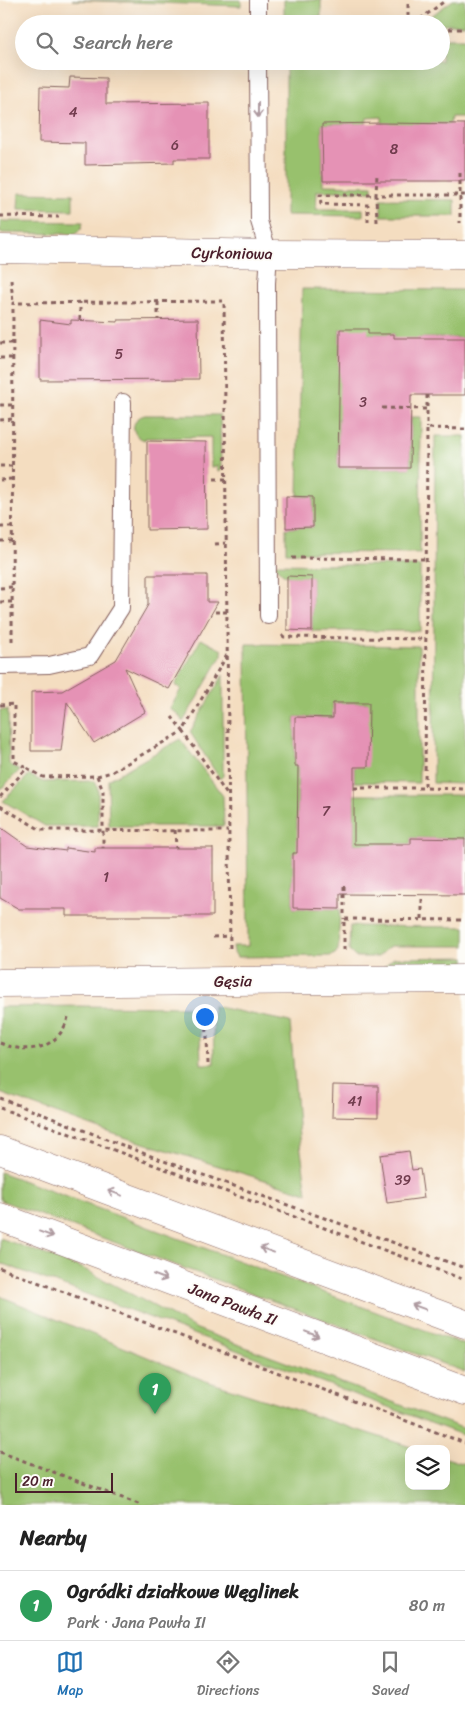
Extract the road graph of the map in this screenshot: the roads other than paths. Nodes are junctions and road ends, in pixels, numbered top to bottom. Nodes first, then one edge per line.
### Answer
1 (258, 0) edge
2 (258, 15) edge
3 (258, 70) edge
4 (0, 250) edge
5 (269, 254) junction
6 (465, 255) edge
7 (123, 402) dead end
8 (268, 616) road end
9 (0, 666) edge
10 (465, 979) edge
11 (0, 983) edge
12 (0, 1150) edge
13 (0, 1217) edge
14 (465, 1324) edge
15 (465, 1391) edge

1 - 2 lane
3 -> 5 lane
4 - 5 main road, Cyrkoniowa
5 - 6 main road, Cyrkoniowa
5 - 8 lane
7 - 9 lane
10 - 11 main road, Gęsia
14 -> 12 main road
13 -> 15 main road, Jana Pawła II

